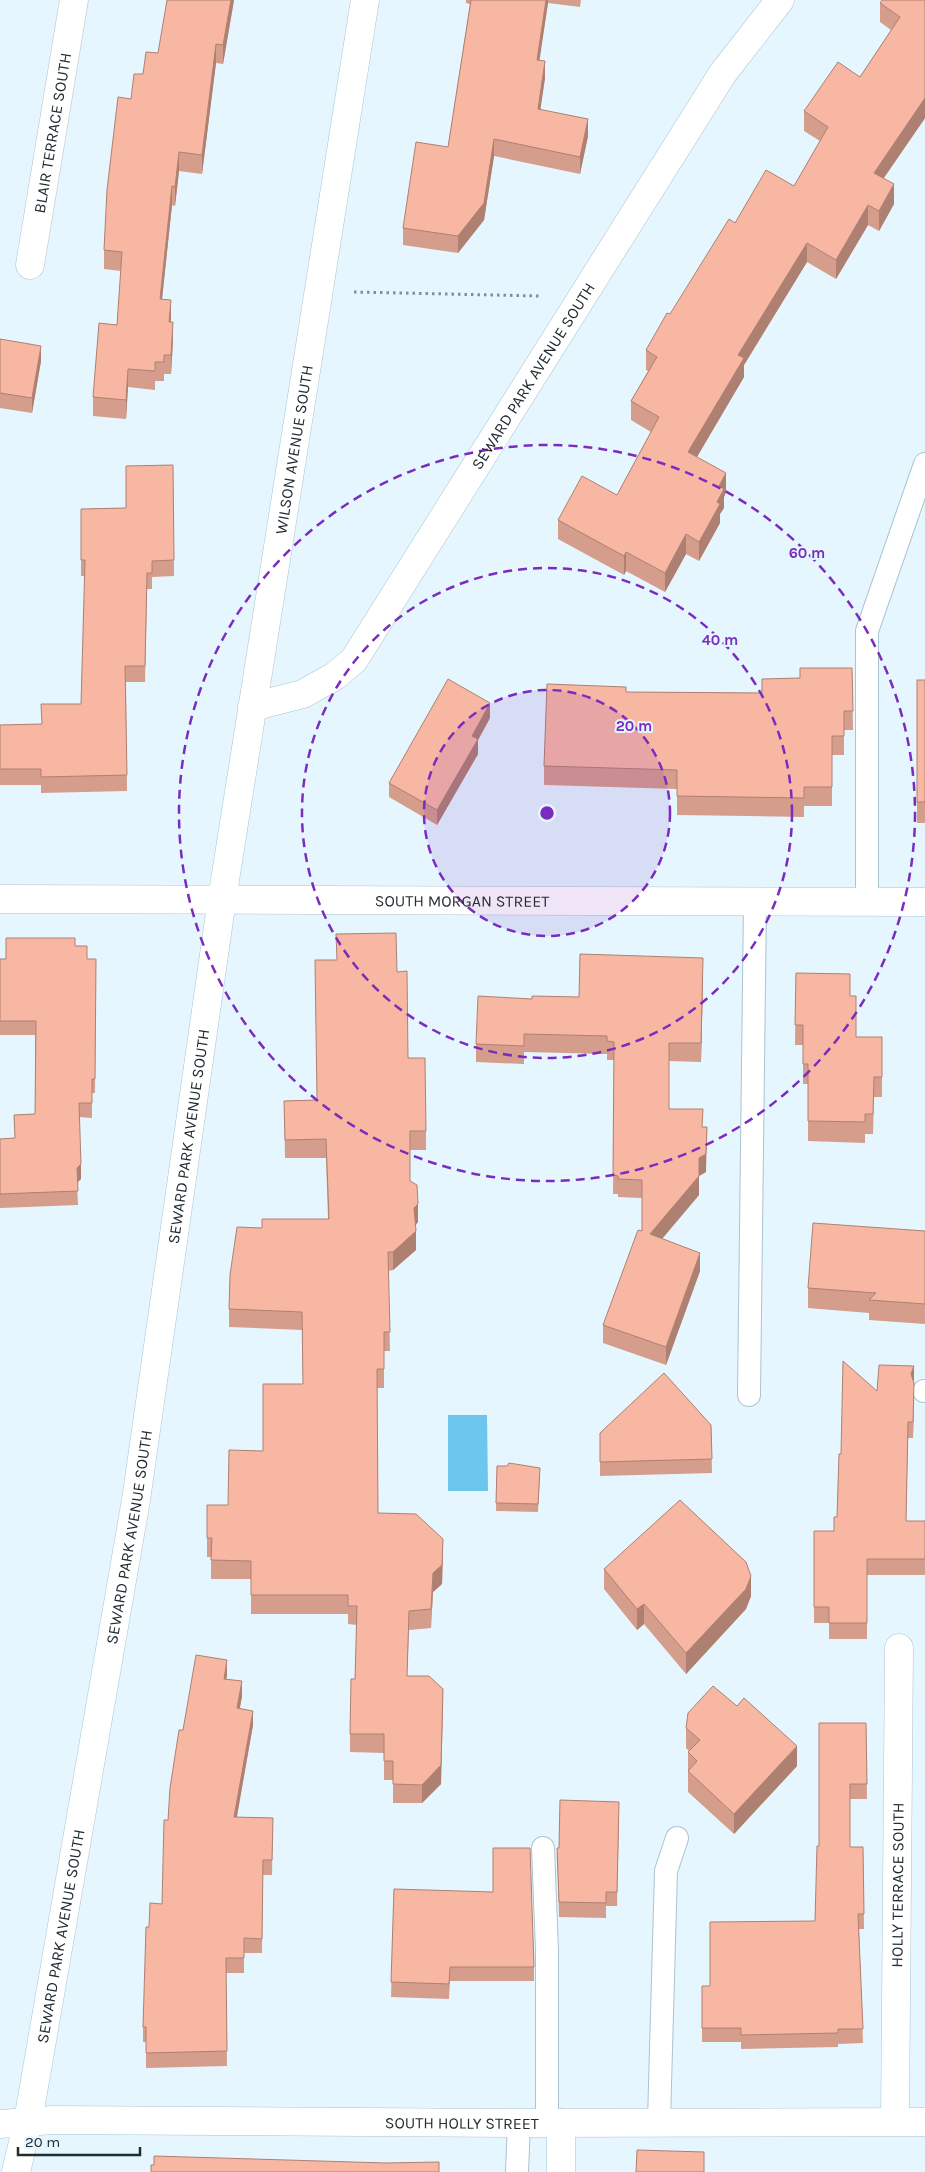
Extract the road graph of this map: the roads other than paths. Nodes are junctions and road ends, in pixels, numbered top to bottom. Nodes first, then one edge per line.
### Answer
1 (74, 0) edge
2 (365, 0) edge
3 (780, 0) edge
4 (30, 265) dead end
5 (925, 464) edge
6 (252, 707) junction
7 (0, 899) edge
8 (222, 899) junction
9 (755, 902) junction
10 (867, 902) junction
11 (925, 902) edge
12 (750, 1396) dead end
13 (899, 1648) dead end
14 (677, 1838) dead end
15 (543, 1848) dead end
16 (28, 2122) junction
17 (554, 2122) junction
18 (659, 2122) junction
19 (895, 2122) junction
20 (925, 2122) edge
21 (519, 2123) junction
22 (0, 2124) edge
23 (16, 2172) edge
24 (517, 2172) edge
25 (560, 2172) edge

1 - 4 street, BLAIR TERRACE SOUTH
2 - 6 street, WILSON AVENUE SOUTH
3 - 6 street, SEWARD PARK AVENUE SOUTH
5 - 10 lane
6 - 8 street, WILSON AVENUE SOUTH
7 - 8 street, SOUTH MORGAN STREET
8 - 9 street, SOUTH MORGAN STREET
8 - 16 street, SEWARD PARK AVENUE SOUTH
9 - 10 street, SOUTH MORGAN STREET
9 - 12 lane
10 - 11 street, SOUTH MORGAN STREET
13 - 19 street, HOLLY TERRACE SOUTH
14 - 18 lane
15 - 17 lane
16 - 21 street, SOUTH HOLLY STREET
16 - 22 street, SOUTH HOLLY STREET
16 - 23 street, SEWARD PARK AVENUE SOUTH
17 - 18 street, SOUTH HOLLY STREET
17 - 21 street, SOUTH HOLLY STREET
17 - 25 street
18 - 19 street, SOUTH HOLLY STREET
19 - 20 street, SOUTH HOLLY STREET
21 - 24 lane

